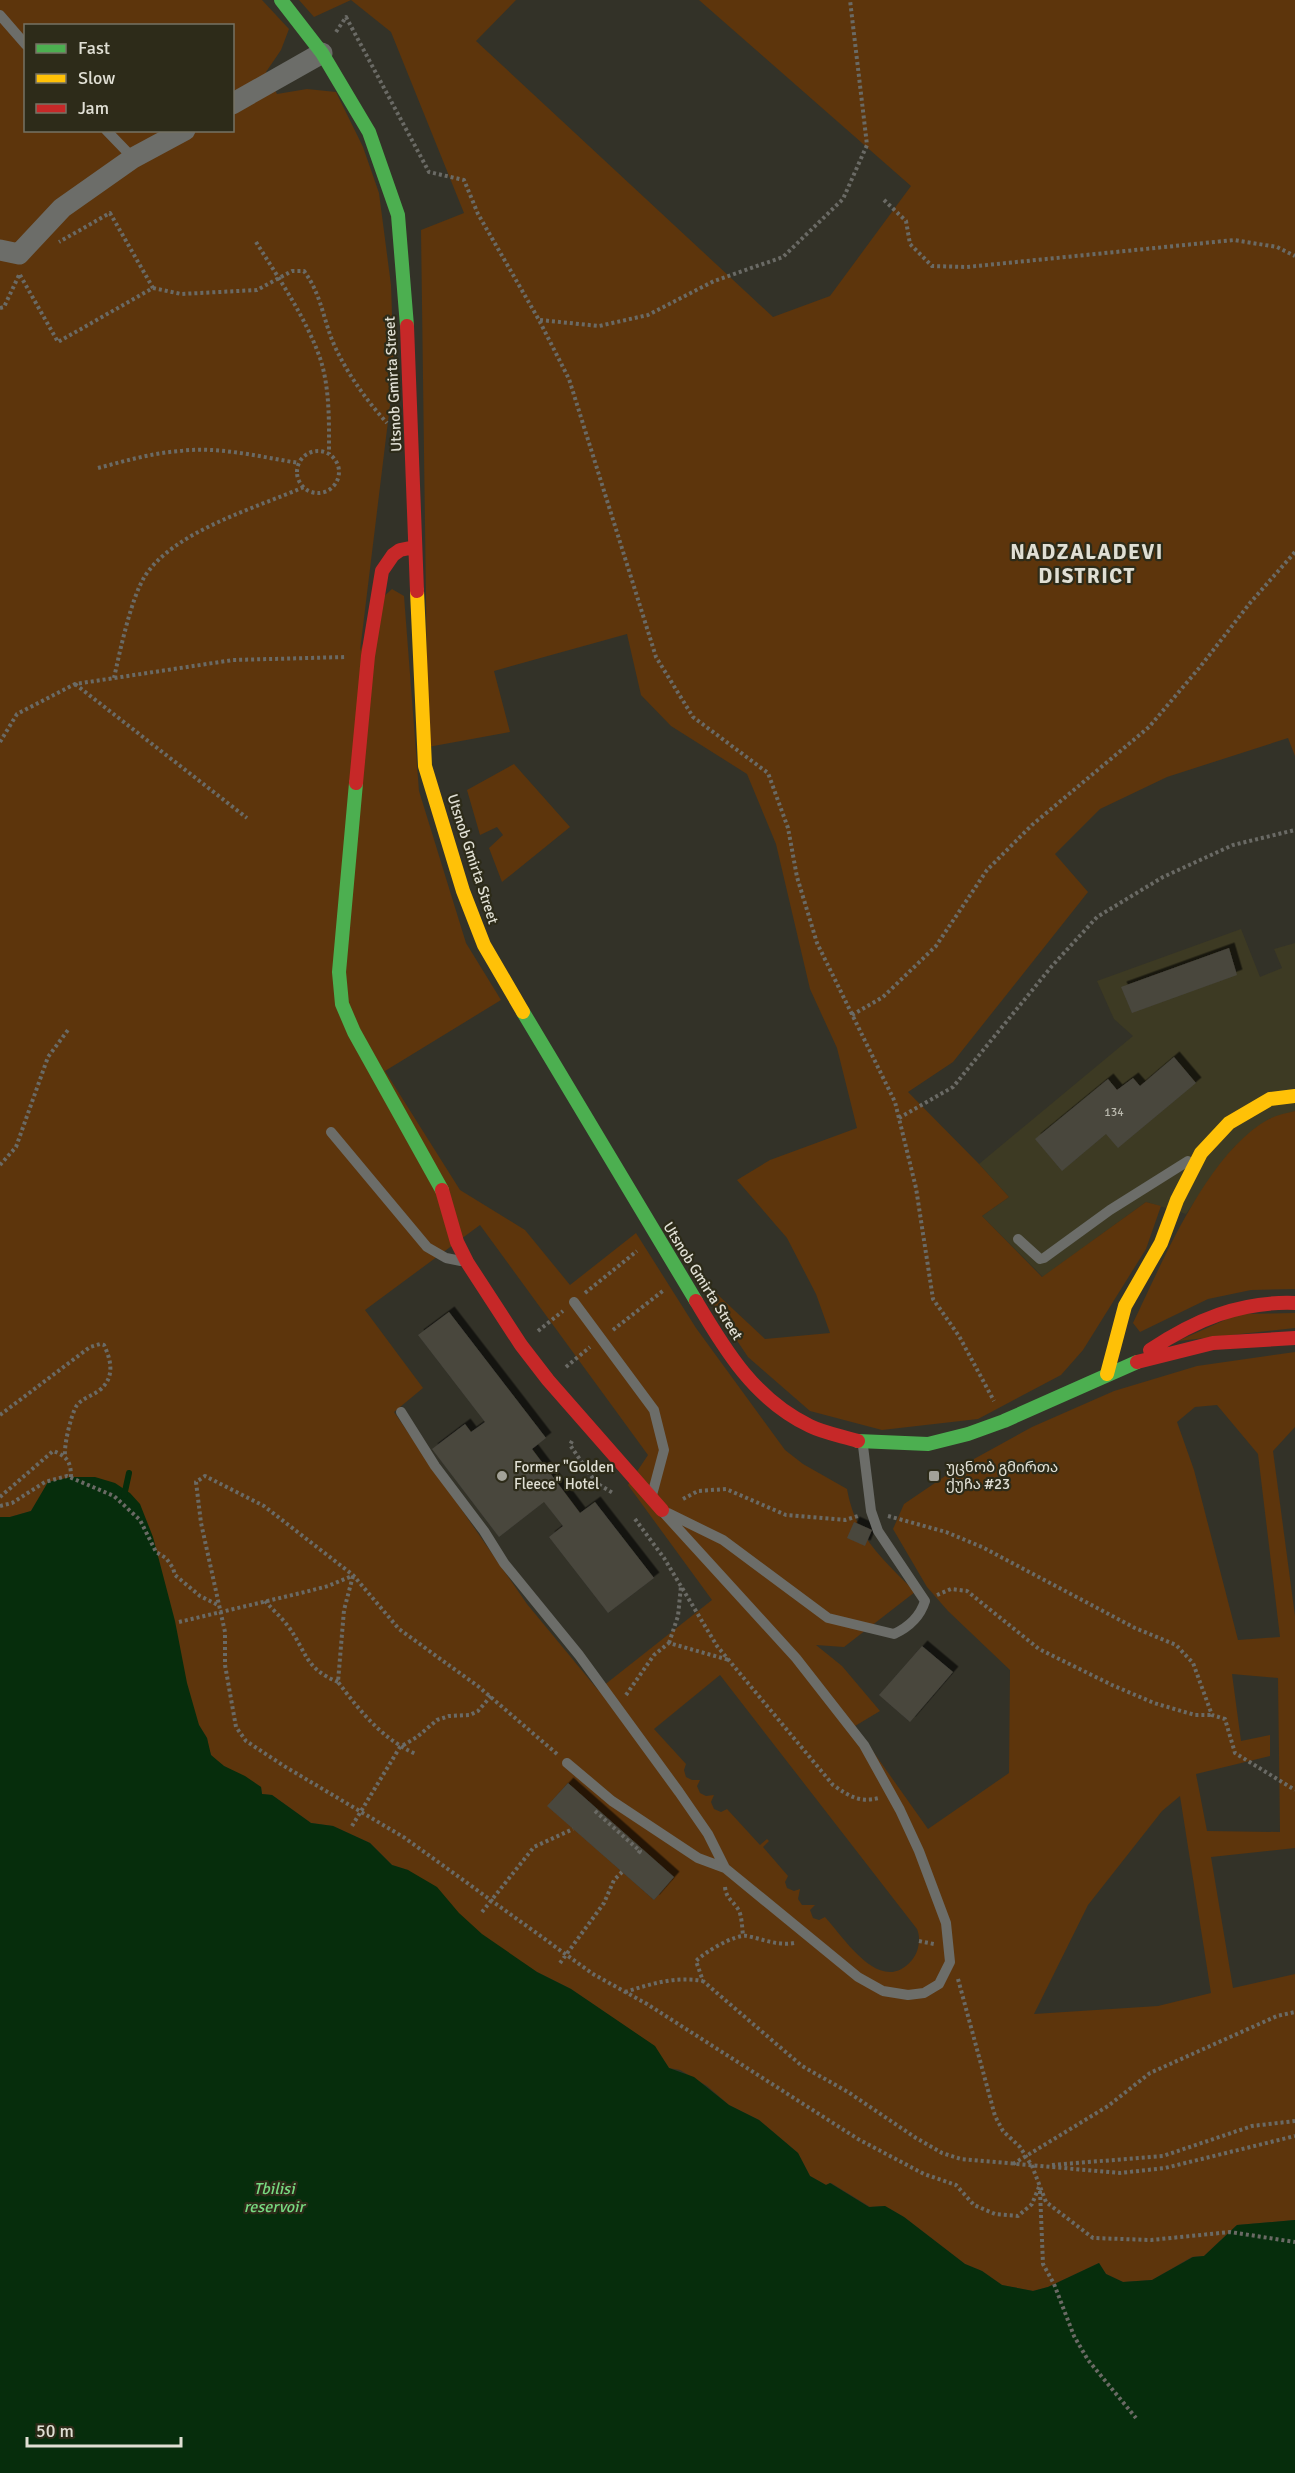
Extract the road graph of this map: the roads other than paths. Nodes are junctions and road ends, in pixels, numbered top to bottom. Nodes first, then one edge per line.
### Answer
1 (280, 0) edge
2 (0, 15) edge
3 (24, 43) edge
4 (322, 53) junction
5 (234, 103) edge
6 (108, 132) edge
7 (181, 132) edge
8 (133, 158) junction
9 (13, 260) edge
10 (416, 547) junction
11 (1295, 1096) edge
12 (331, 1132) dead end
13 (1201, 1153) junction
14 (1018, 1239) dead end
15 (467, 1262) junction
16 (574, 1302) road end
17 (1295, 1303) edge
18 (1295, 1338) edge
19 (1130, 1364) junction
20 (1107, 1374) junction
21 (400, 1412) dead end
22 (863, 1443) junction
23 (651, 1498) junction
24 (662, 1510) junction
25 (567, 1763) road end
26 (725, 1868) junction

1 - 4 main road, Utsnob Gmirta Street
2 - 3 lane
4 - 5 street
4 - 10 main road, Utsnob Gmirta Street
6 - 8 lane
7 - 8 street
8 - 9 street
10 - 15 main road
10 - 22 main road, Utsnob Gmirta Street
11 - 13 main road
12 - 15 lane
13 - 14 lane
13 - 20 main road
15 - 23 main road
16 - 23 lane
17 - 19 main road, Utsnob Gmirta Street
18 - 19 main road, Utsnob Gmirta Street
19 - 20 main road, Utsnob Gmirta Street
20 - 22 main road, Utsnob Gmirta Street
21 - 26 lane
22 - 24 lane
23 - 24 main road
24 - 26 lane
25 - 26 lane

